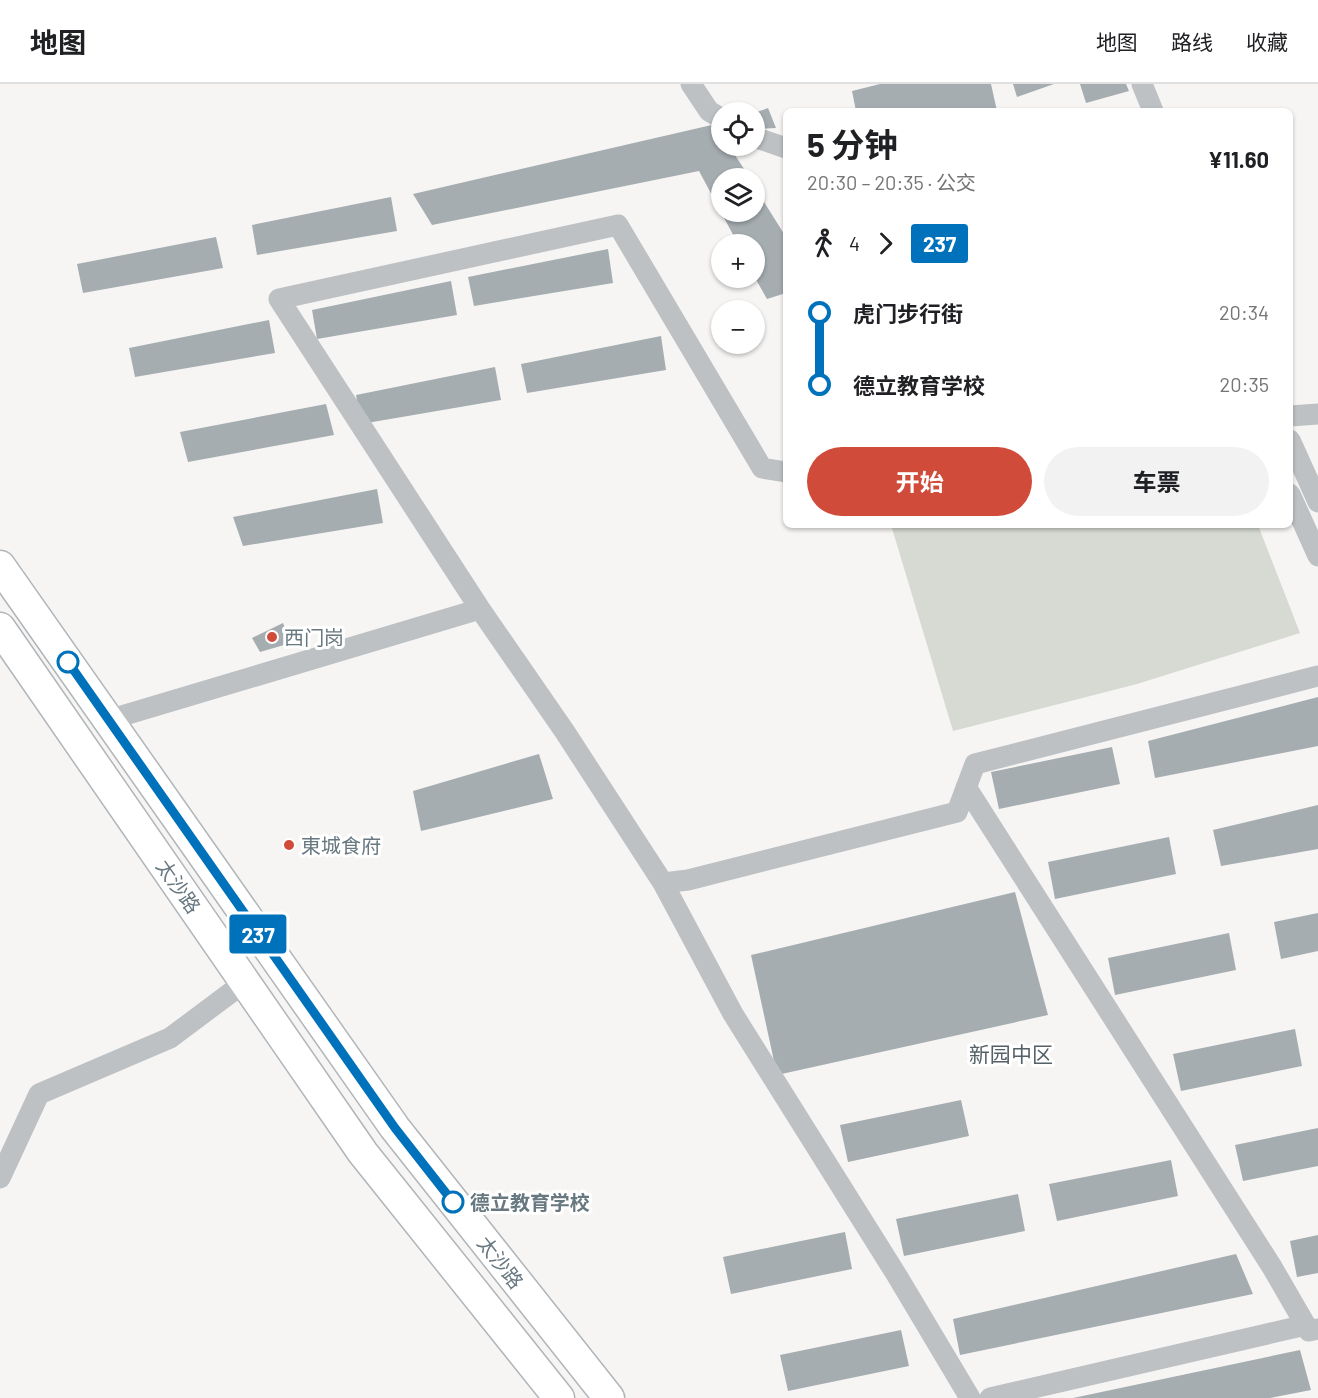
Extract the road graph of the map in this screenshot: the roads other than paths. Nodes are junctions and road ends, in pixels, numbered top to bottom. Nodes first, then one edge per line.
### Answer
1 (691, 84) edge
2 (1142, 84) edge
3 (1152, 108) edge
4 (711, 110) edge
5 (765, 141) edge
6 (783, 147) edge
7 (1318, 414) edge
8 (1293, 416) edge
9 (1293, 447) edge
10 (783, 472) edge
11 (1293, 501) edge
12 (1318, 502) edge
13 (1318, 556) edge
14 (0, 566) edge
15 (480, 609) junction
16 (0, 628) edge
17 (1318, 676) edge
18 (108, 720) junction
19 (966, 787) junction
20 (663, 883) junction
21 (244, 982) junction
22 (0, 1178) edge
23 (1312, 1327) edge
24 (559, 1398) edge
25 (609, 1398) edge
26 (970, 1398) edge
27 (990, 1398) edge

1 - 4 street
2 - 3 street
5 - 6 street
7 - 8 street
9 - 12 street
10 - 15 street
11 - 13 street
14 - 18 main road, 太沙路
15 - 18 street
15 - 20 street
16 - 21 main road, 太沙路
17 - 19 street
18 - 25 main road, 太沙路
19 - 20 street
19 - 23 street
20 - 26 street
21 - 22 street
21 - 24 main road, 太沙路
23 - 27 street

